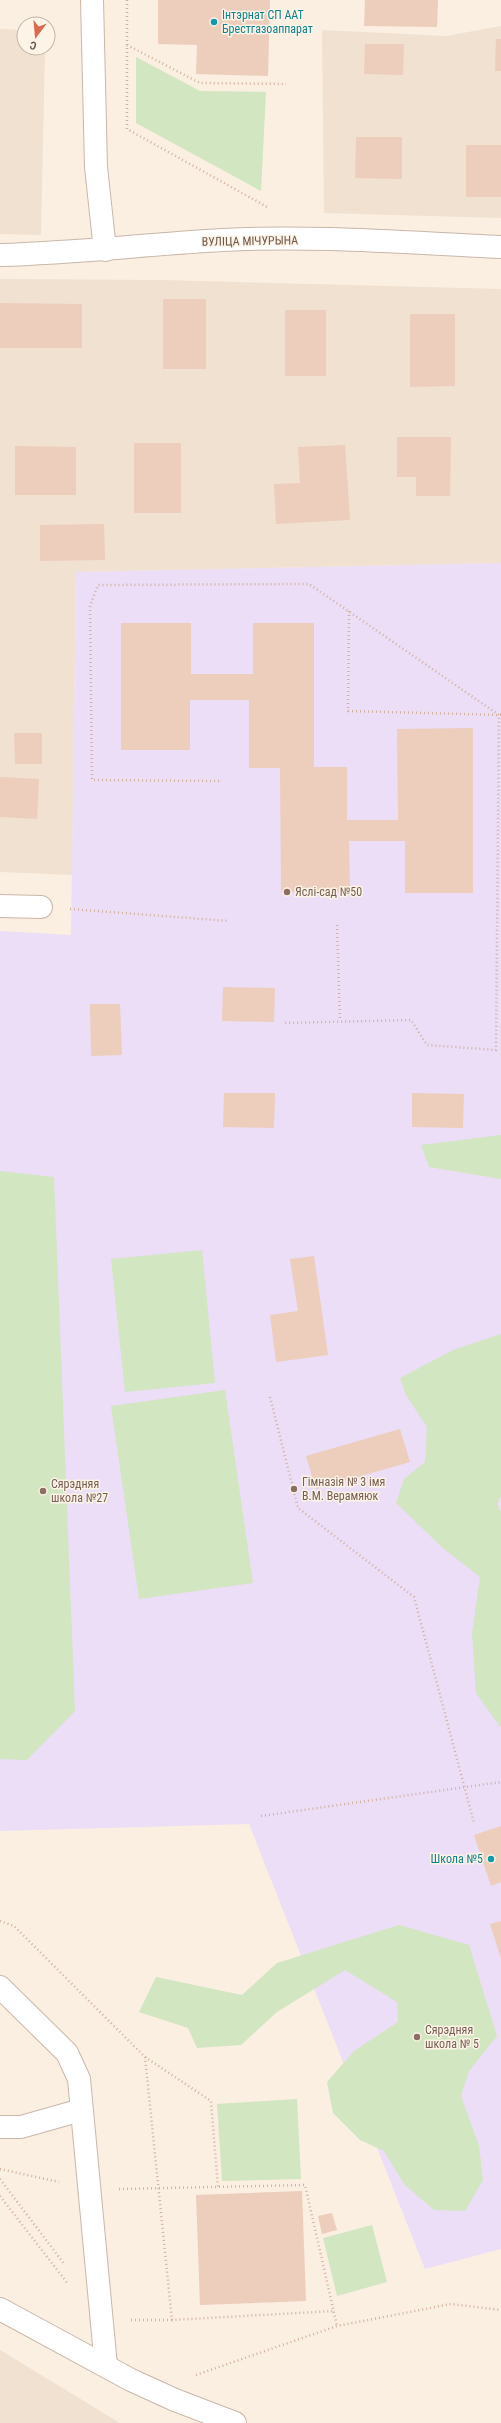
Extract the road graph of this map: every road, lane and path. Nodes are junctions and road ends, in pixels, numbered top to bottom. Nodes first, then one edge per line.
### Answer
1 (92, 0) edge
2 (127, 0) edge
3 (127, 44) junction
4 (286, 84) dead end
5 (276, 212) dead end
6 (501, 247) edge
7 (105, 250) junction
8 (0, 255) edge
9 (349, 611) junction
10 (500, 715) edge
11 (218, 782) dead end
12 (0, 906) edge
13 (41, 907) joint
14 (229, 921) dead end
15 (337, 925) dead end
16 (340, 1021) junction
17 (284, 1023) dead end
18 (270, 1397) dead end
19 (501, 1782) edge
20 (463, 1788) junction
21 (261, 1816) dead end
22 (474, 1823) dead end
23 (0, 1921) edge
24 (0, 1987) edge
25 (145, 2057) junction
26 (81, 2110) junction
27 (0, 2127) edge
28 (0, 2169) edge
29 (218, 2187) junction
30 (160, 2188) junction
31 (90, 2189) junction
32 (0, 2196) edge
33 (73, 2290) dead end
34 (0, 2310) edge
35 (501, 2310) edge
36 (334, 2311) junction
37 (337, 2326) junction
38 (106, 2366) junction
39 (190, 2377) dead end
40 (235, 2423) edge

1 - 7 street
2 - 3 path
3 - 4 path
3 - 5 path
6 - 7 street, ВУЛІЦА МІЧУРЫНА
7 - 8 street, ВУЛІЦА МІЧУРЫНА
9 - 10 path
9 - 10 path
9 - 11 path
10 - 16 path
12 - 13 street
13 - 14 path
15 - 16 path
16 - 17 path
18 - 20 path
19 - 20 path
20 - 21 path
20 - 22 path
23 - 25 path
24 - 26 street
25 - 29 path
25 - 30 path
26 - 27 street
26 - 31 street
28 - 31 path
29 - 30 path
29 - 36 path
30 - 31 path
30 - 36 path
31 - 38 street
32 - 33 path
34 - 38 street
35 - 37 path
36 - 37 path
37 - 39 path
38 - 40 street

